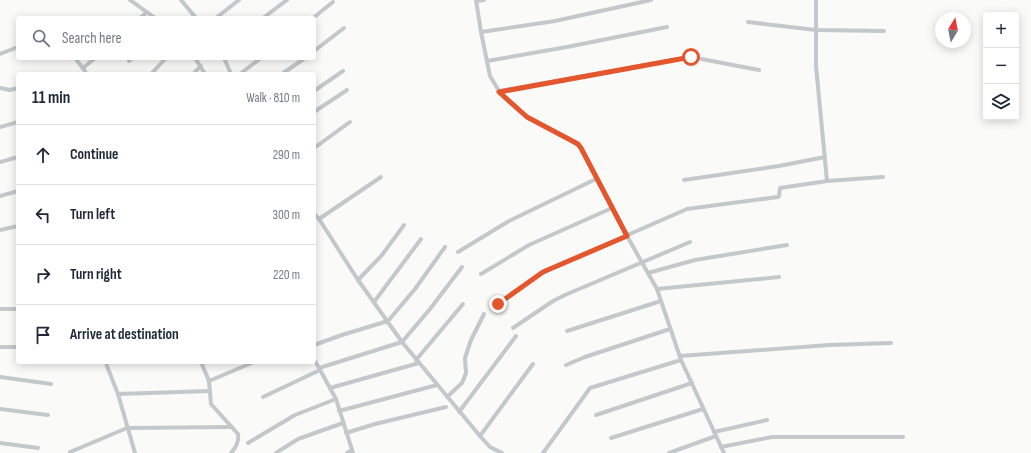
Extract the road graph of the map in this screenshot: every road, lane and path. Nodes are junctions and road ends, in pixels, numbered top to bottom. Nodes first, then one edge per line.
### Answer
1 (130, 0) edge
2 (182, 0) edge
3 (239, 0) edge
4 (287, 0) edge
5 (484, 0) edge
6 (651, 0) edge
7 (816, 0) edge
8 (477, 1) edge
9 (333, 2) dead end
10 (146, 13) junction
11 (142, 16) edge
12 (151, 16) edge
13 (194, 16) edge
14 (219, 16) edge
15 (266, 16) edge
16 (316, 16) edge
17 (748, 22) dead end
18 (666, 27) dead end
19 (344, 28) dead end
20 (816, 30) junction
21 (884, 31) dead end
22 (481, 32) junction
23 (16, 48) edge
24 (316, 49) edge
25 (0, 54) edge
26 (77, 60) edge
27 (93, 60) edge
28 (164, 60) edge
29 (196, 60) edge
30 (225, 60) edge
31 (258, 60) edge
32 (301, 60) edge
33 (487, 61) junction
34 (201, 66) junction
35 (83, 68) junction
36 (759, 70) dead end
37 (343, 71) dead end
38 (85, 72) edge
39 (153, 72) edge
40 (195, 72) edge
41 (203, 72) edge
42 (230, 72) edge
43 (243, 72) edge
44 (285, 72) edge
45 (0, 88) edge
46 (16, 88) edge
47 (316, 90) edge
48 (347, 90) dead end
49 (499, 92) junction
50 (316, 111) edge
51 (350, 122) dead end
52 (16, 123) edge
53 (0, 127) edge
54 (316, 147) edge
55 (825, 156) junction
56 (16, 158) edge
57 (0, 162) edge
58 (381, 177) dead end
59 (882, 177) dead end
60 (596, 179) junction
61 (684, 180) dead end
62 (827, 181) junction
63 (16, 192) edge
64 (0, 196) edge
65 (612, 208) junction
66 (316, 216) edge
67 (319, 219) junction
68 (404, 225) dead end
69 (16, 226) edge
70 (0, 230) edge
71 (627, 236) junction
72 (421, 239) dead end
73 (690, 242) dead end
74 (787, 245) dead end
75 (445, 247) dead end
76 (458, 252) dead end
77 (641, 262) junction
78 (462, 267) dead end
79 (481, 274) dead end
80 (648, 274) junction
81 (779, 277) dead end
82 (358, 280) junction
83 (657, 290) junction
84 (661, 301) junction
85 (374, 302) junction
86 (463, 304) dead end
87 (498, 304) dead end
88 (0, 308) edge
89 (16, 309) edge
90 (484, 314) dead end
91 (388, 321) junction
92 (513, 328) dead end
93 (670, 328) junction
94 (566, 331) dead end
95 (516, 336) dead end
96 (402, 342) junction
97 (891, 343) dead end
98 (316, 344) edge
99 (0, 347) edge
100 (16, 347) edge
101 (680, 358) junction
102 (418, 361) junction
103 (106, 364) edge
104 (203, 364) edge
105 (249, 364) edge
106 (316, 364) edge
107 (533, 364) dead end
108 (566, 365) dead end
109 (319, 369) junction
110 (0, 377) edge
111 (209, 381) junction
112 (692, 383) junction
113 (51, 384) dead end
114 (437, 385) junction
115 (330, 388) junction
116 (210, 391) junction
117 (118, 394) junction
118 (263, 397) dead end
119 (447, 398) junction
120 (336, 399) junction
121 (446, 407) dead end
122 (0, 409) edge
123 (704, 409) junction
124 (339, 411) junction
125 (459, 412) junction
126 (48, 415) dead end
127 (596, 415) dead end
128 (767, 420) dead end
129 (343, 423) junction
130 (232, 427) junction
131 (127, 428) junction
132 (346, 433) junction
133 (715, 434) junction
134 (480, 436) junction
135 (903, 437) dead end
136 (611, 438) dead end
137 (0, 443) edge
138 (248, 443) dead end
139 (721, 447) junction
140 (38, 448) dead end
141 (70, 452) dead end
142 (353, 452) edge
143 (135, 453) edge
144 (231, 453) edge
145 (276, 453) edge
146 (347, 453) edge
147 (502, 453) edge
148 (543, 453) edge
149 (669, 453) edge
150 (724, 453) edge

1 - 10 street
2 - 13 street
3 - 14 street
4 - 15 street
5 - 8 street
6 - 22 street
7 - 20 street
8 - 22 street
9 - 16 street
10 - 11 street
10 - 12 street
17 - 20 street
18 - 33 street
19 - 24 street
20 - 21 street
20 - 55 street
22 - 33 street
23 - 25 street
26 - 35 street
27 - 35 street
28 - 39 street
29 - 34 street
30 - 42 street
31 - 43 street
32 - 44 street
33 - 49 street
34 - 40 street
34 - 41 street
35 - 38 street
36 - 49 street
37 - 47 street
45 - 46 street
48 - 50 street
49 - 60 street
51 - 54 street
52 - 53 street
55 - 61 street
55 - 62 street
56 - 57 street
58 - 67 street
59 - 62 street
60 - 65 street
60 - 76 street
62 - 71 street
63 - 64 street
65 - 71 street
65 - 79 street
66 - 67 street
67 - 82 street
68 - 82 street
69 - 70 street
71 - 77 street
71 - 87 street
72 - 85 street
73 - 77 street
74 - 80 street
75 - 91 street
77 - 80 street
77 - 92 street
78 - 96 street
80 - 83 street
81 - 83 street
82 - 85 street
83 - 84 street
84 - 93 street
84 - 94 street
85 - 91 street
86 - 102 street
88 - 89 street
90 - 119 street
91 - 96 street
91 - 98 street
93 - 101 street
93 - 108 street
95 - 125 street
96 - 102 street
96 - 109 street
97 - 101 street
99 - 100 street
101 - 112 street
101 - 148 street
102 - 114 street
102 - 115 street
103 - 117 street
104 - 111 street
105 - 111 street
106 - 109 street
107 - 134 street
109 - 115 street
109 - 118 street
110 - 113 street
111 - 116 street
112 - 123 street
112 - 127 street
114 - 119 street
114 - 124 street
115 - 120 street
116 - 117 street
116 - 130 street
117 - 131 street
119 - 125 street
120 - 124 street
120 - 138 street
121 - 132 street
122 - 126 street
123 - 133 street
123 - 136 street
124 - 129 street
125 - 134 street
128 - 133 street
129 - 132 street
129 - 145 street
130 - 131 street
130 - 144 street
131 - 141 street
131 - 143 street
132 - 142 street
133 - 139 street
133 - 149 street
134 - 147 street
135 - 139 street
137 - 140 street
139 - 150 street
142 - 146 street

